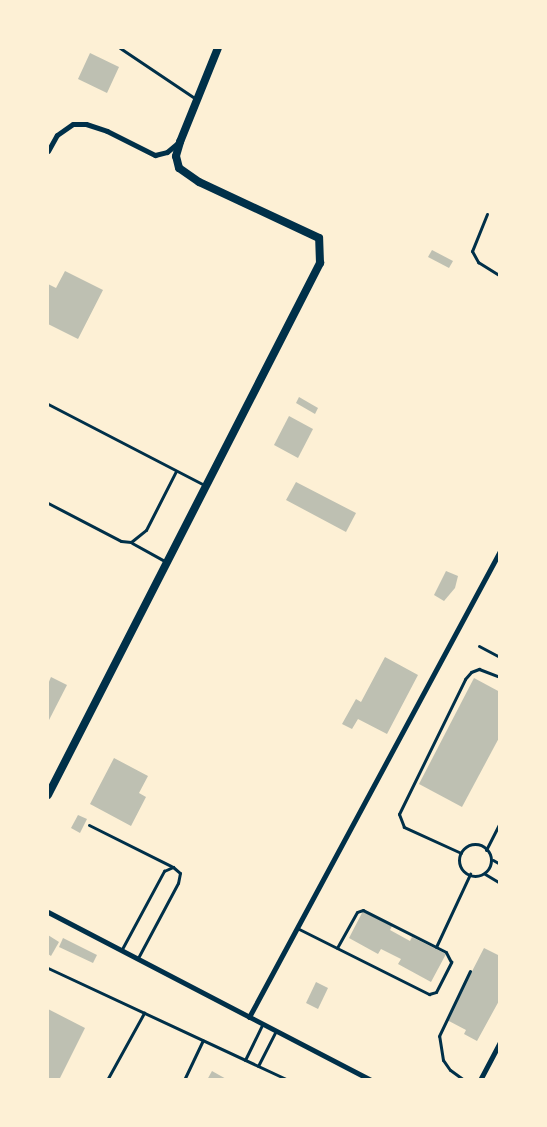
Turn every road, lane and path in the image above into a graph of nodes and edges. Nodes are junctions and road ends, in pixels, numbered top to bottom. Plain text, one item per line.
1 (120, 48) edge
2 (218, 48) edge
3 (196, 99) junction
4 (180, 142) junction
5 (48, 151) edge
6 (487, 214) dead end
7 (500, 276) edge
8 (48, 404) edge
9 (176, 471) junction
10 (205, 486) junction
11 (48, 503) edge
12 (131, 542) junction
13 (500, 552) edge
14 (166, 562) junction
15 (479, 646) dead end
16 (500, 657) edge
17 (500, 677) edge
18 (48, 795) edge
19 (500, 823) edge
20 (89, 825) dead end
21 (486, 850) junction
22 (461, 853) junction
23 (493, 860) junction
24 (500, 864) edge
25 (173, 867) junction
26 (470, 874) junction
27 (485, 874) junction
28 (500, 883) edge
29 (48, 912) edge
30 (297, 928) junction
31 (436, 947) junction
32 (337, 948) junction
33 (122, 949) junction
34 (138, 958) junction
35 (48, 968) edge
36 (470, 971) dead end
37 (144, 1013) junction
38 (249, 1017) junction
39 (262, 1025) junction
40 (275, 1032) junction
41 (203, 1040) junction
42 (500, 1042) edge
43 (245, 1060) junction
44 (258, 1066) junction
45 (107, 1080) edge
46 (184, 1080) edge
47 (288, 1080) edge
48 (371, 1080) edge
49 (464, 1080) edge
50 (480, 1080) edge

1 - 3 lane
2 - 3 street
3 - 4 street
4 - 5 street
4 - 10 street
6 - 7 lane
8 - 9 lane
9 - 10 lane
9 - 12 lane
10 - 14 street
11 - 12 lane
12 - 14 lane
13 - 30 street
14 - 18 street
15 - 16 lane
17 - 22 lane
19 - 21 lane
20 - 25 lane
21 - 22 lane
21 - 23 lane
22 - 26 lane
23 - 24 lane
23 - 27 lane
25 - 33 lane
25 - 34 lane
26 - 27 lane
26 - 31 lane
27 - 28 lane
29 - 33 street
30 - 32 lane
30 - 38 street
31 - 32 lane
31 - 32 lane
33 - 34 street
34 - 38 street
35 - 37 lane
36 - 49 lane
37 - 41 lane
37 - 45 lane
38 - 39 street
39 - 40 street
39 - 43 lane
40 - 44 lane
40 - 48 street
41 - 43 lane
41 - 46 lane
42 - 50 street
43 - 44 lane
44 - 47 lane

